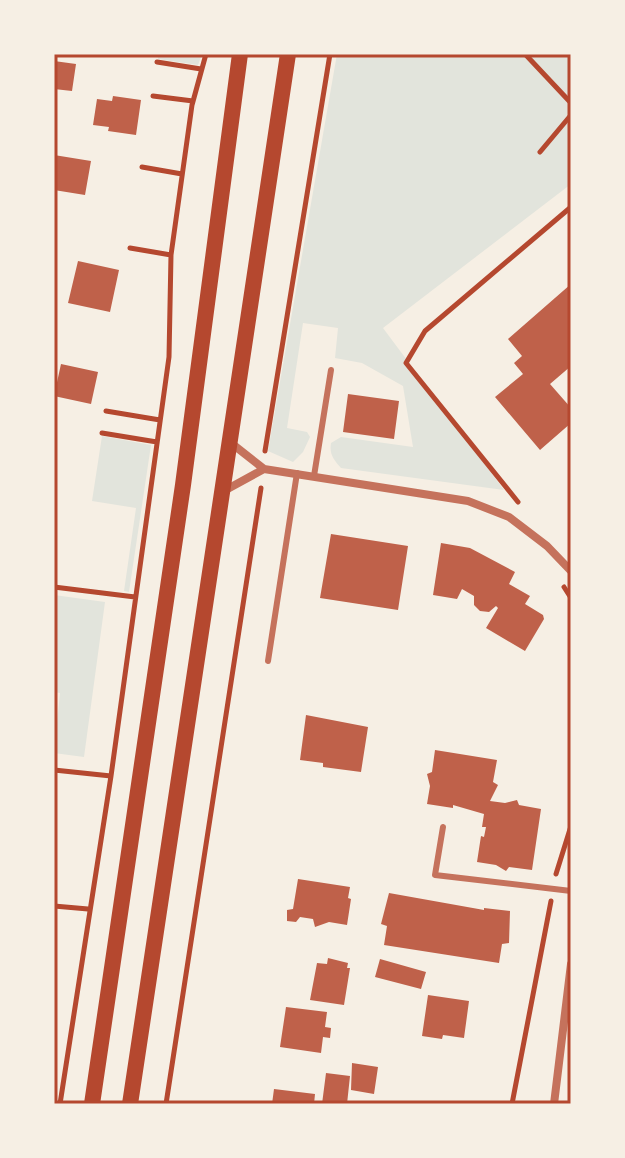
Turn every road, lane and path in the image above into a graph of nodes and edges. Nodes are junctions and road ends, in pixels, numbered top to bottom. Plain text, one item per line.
1 (206, 54) edge
2 (240, 54) edge
3 (288, 54) edge
4 (330, 54) edge
5 (525, 54) edge
6 (157, 62) dead end
7 (201, 69) junction
8 (153, 96) dead end
9 (193, 101) junction
10 (571, 103) edge
11 (571, 115) edge
12 (540, 152) dead end
13 (142, 167) dead end
14 (182, 174) junction
15 (571, 207) edge
16 (130, 248) dead end
17 (171, 255) junction
18 (331, 370) dead end
19 (106, 411) dead end
20 (160, 420) junction
21 (102, 433) dead end
22 (229, 441) junction
23 (157, 442) junction
24 (264, 469) junction
25 (297, 473) junction
26 (314, 476) junction
27 (221, 493) junction
28 (529, 531) junction
29 (571, 571) edge
30 (561, 581) dead end
31 (54, 587) edge
32 (135, 597) junction
33 (571, 598) edge
34 (268, 661) dead end
35 (54, 770) edge
36 (111, 776) junction
37 (571, 826) edge
38 (443, 827) dead end
39 (548, 881) dead end
40 (553, 889) junction
41 (571, 891) edge
42 (54, 906) edge
43 (88, 909) junction
44 (571, 964) edge
45 (60, 1104) edge
46 (92, 1104) edge
47 (130, 1104) edge
48 (166, 1104) edge
49 (512, 1104) edge
50 (554, 1104) edge

1 - 7 path
2 - 46 main road
3 - 22 main road
4 - 24 path
5 - 10 path
6 - 7 path
7 - 9 path
8 - 9 path
9 - 14 path
11 - 12 path
13 - 14 path
14 - 17 path
15 - 28 path
16 - 17 path
17 - 20 path
18 - 26 lane
19 - 20 path
20 - 23 path
21 - 23 path
22 - 24 street
22 - 27 main road
23 - 32 path
24 - 25 street
24 - 27 street
24 - 48 path
25 - 26 street
25 - 34 lane
26 - 28 street
27 - 47 main road
28 - 29 street
30 - 33 path
31 - 32 path
32 - 36 path
35 - 36 path
36 - 43 path
37 - 39 path
38 - 40 lane
40 - 41 lane
40 - 49 path
42 - 43 path
43 - 45 path
44 - 50 street

